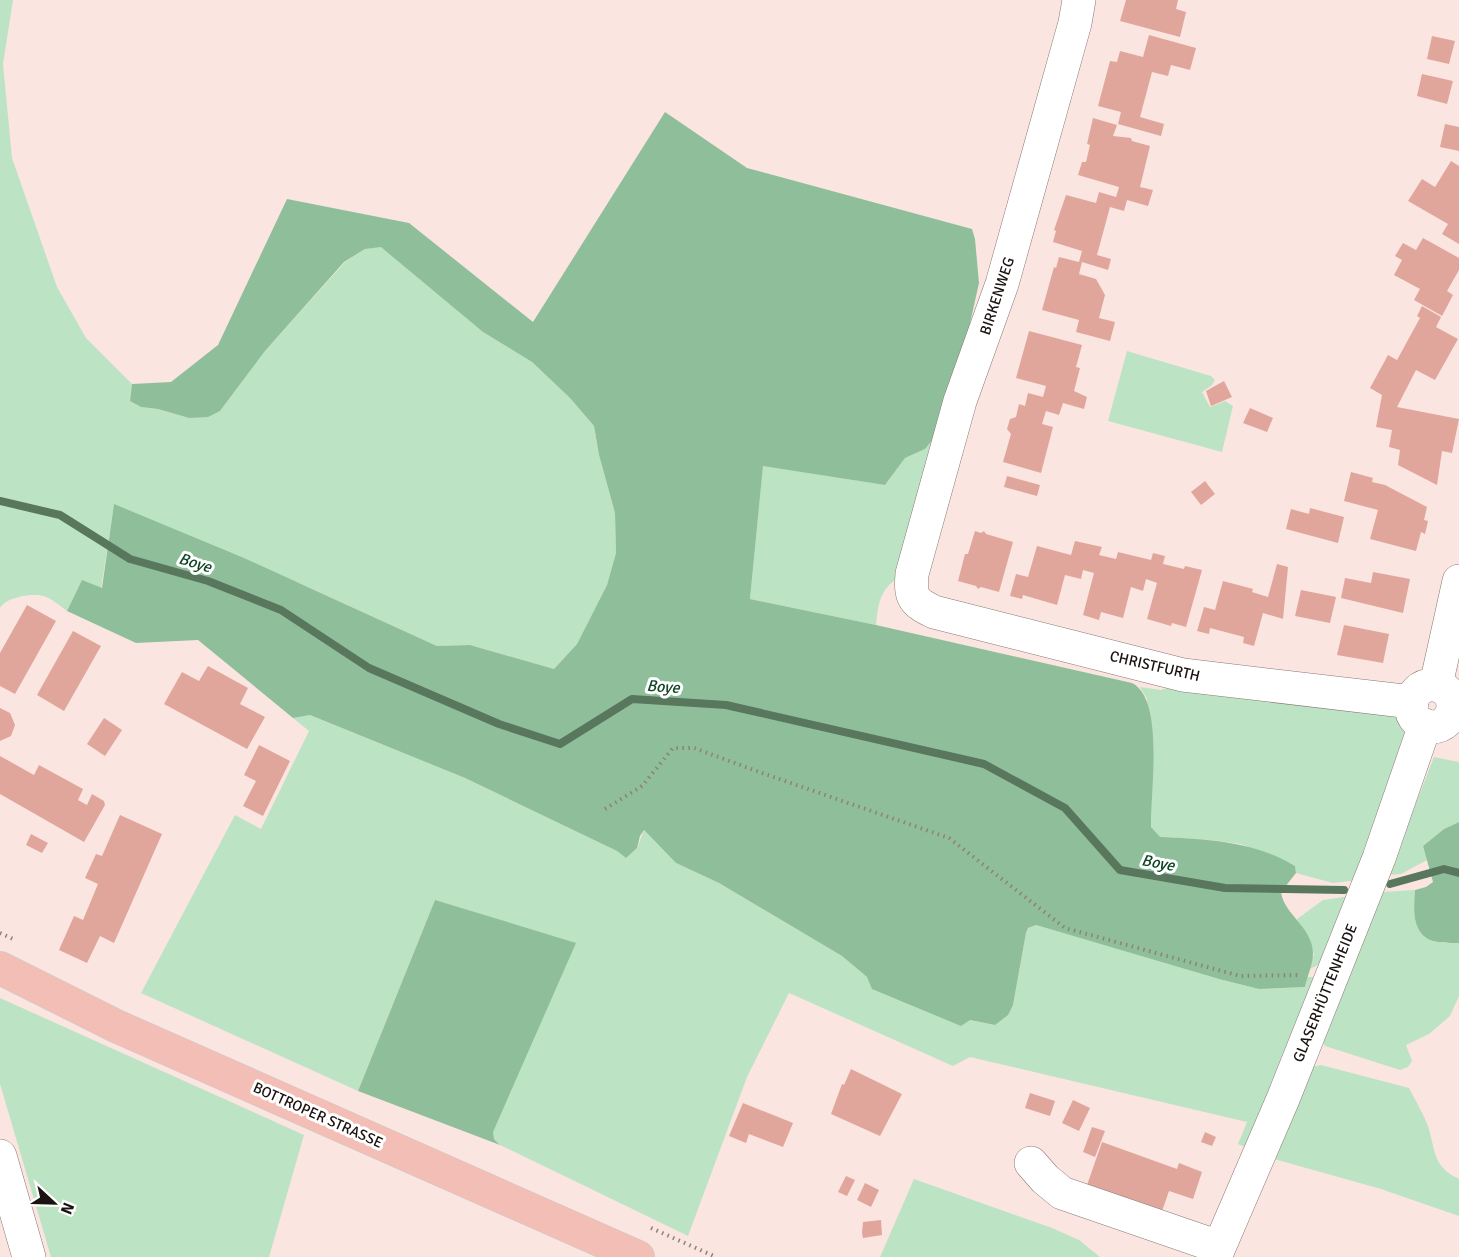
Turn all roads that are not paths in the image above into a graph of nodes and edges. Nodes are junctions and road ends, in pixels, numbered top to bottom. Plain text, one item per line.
1 (1079, 0) edge
2 (1459, 581) edge
3 (910, 591) joint
4 (1437, 705) edge
5 (0, 968) edge
6 (0, 1156) edge
7 (1030, 1163) dead end
8 (1217, 1252) edge
9 (29, 1257) edge
10 (638, 1257) edge

1 - 3 street, BIRKENWEG
2 - 4 street, GLASERHÜTTENHEIDE
3 - 4 street, CHRISTFURTH
4 - 8 street, GLASERHÜTTENHEIDE
5 - 10 main road, BOTTROPER STRASSE
6 - 9 street
7 - 8 street

